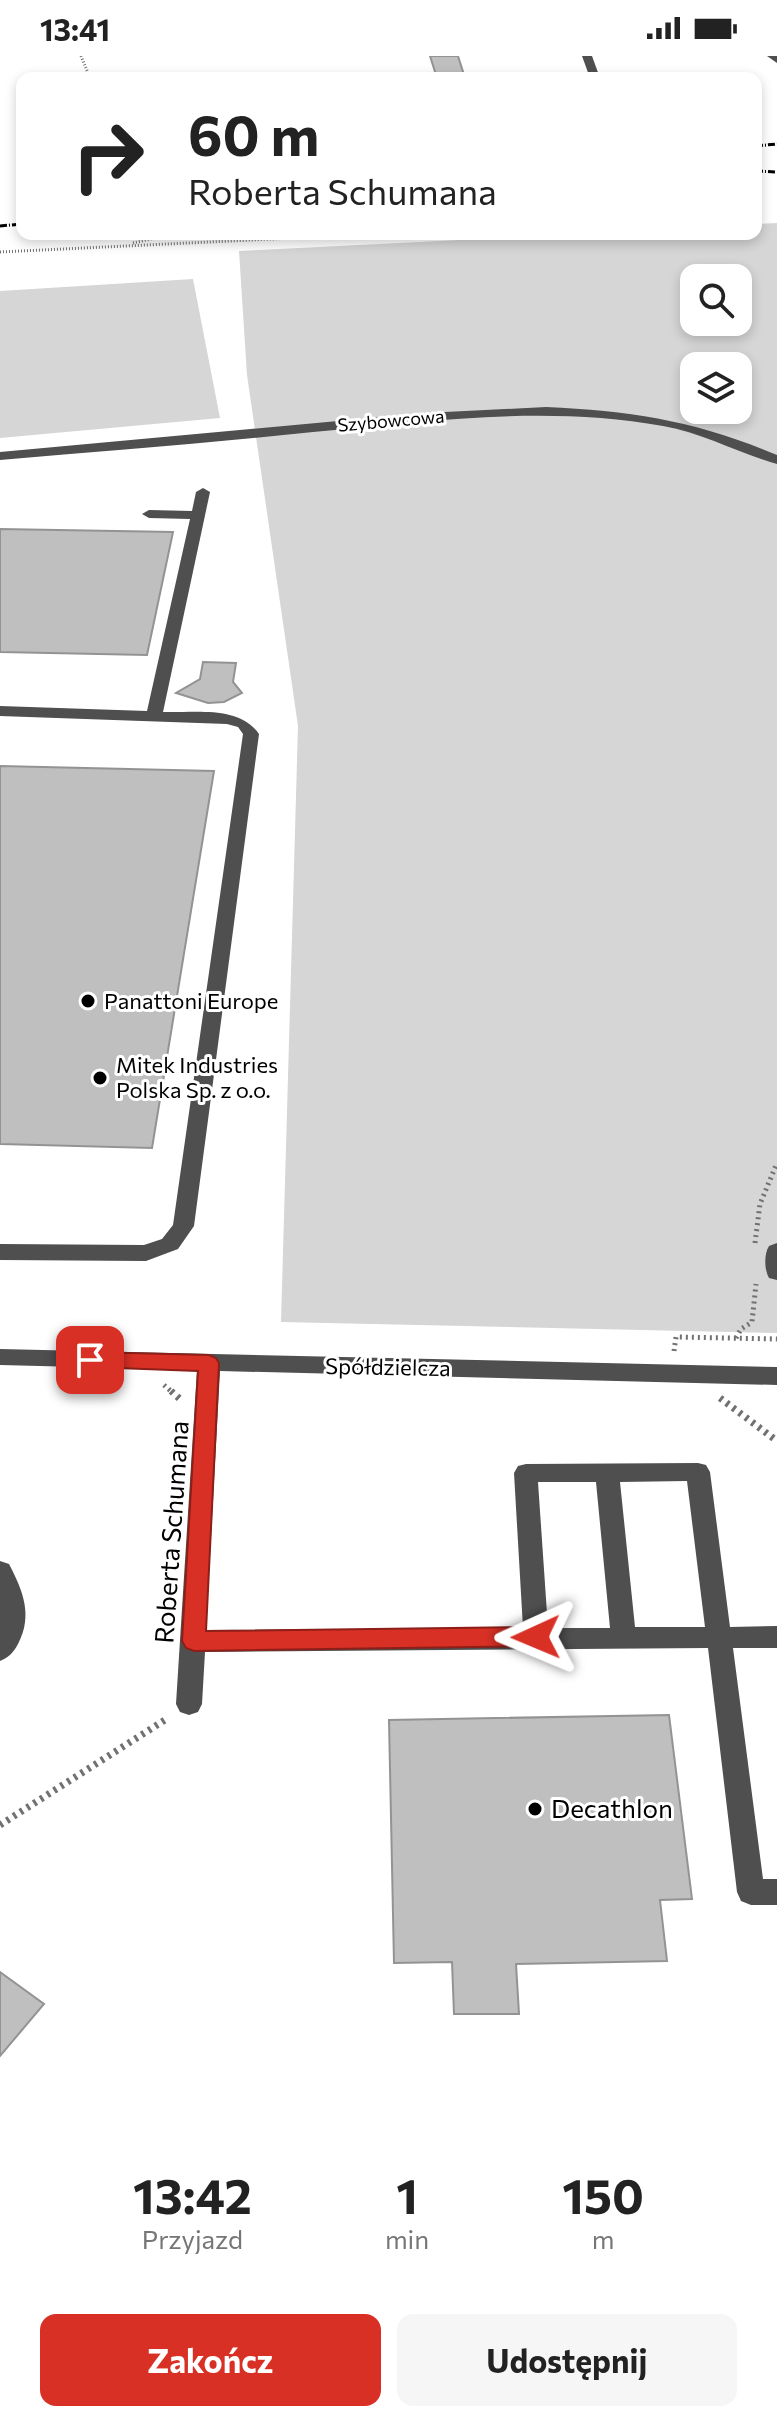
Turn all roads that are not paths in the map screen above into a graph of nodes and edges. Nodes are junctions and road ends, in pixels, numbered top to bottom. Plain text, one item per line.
1 (772, 56) edge
2 (777, 60) edge
3 (0, 456) edge
4 (777, 460) edge
5 (203, 492) dead end
6 (149, 514) dead end
7 (198, 515) junction
8 (0, 711) edge
9 (154, 715) junction
10 (777, 1251) edge
11 (0, 1252) edge
12 (777, 1272) edge
13 (0, 1357) edge
14 (209, 1363) junction
15 (777, 1376) edge
16 (607, 1472) junction
17 (0, 1571) edge
18 (536, 1637) junction
19 (623, 1637) junction
20 (720, 1637) junction
21 (777, 1637) edge
22 (194, 1641) junction
23 (0, 1650) edge
24 (189, 1704) road end
25 (777, 1892) edge

1 - 2 street
3 - 4 street, Szybowcowa
5 - 7 street
6 - 7 street
7 - 9 street
8 - 9 street
9 - 11 street
10 - 12 street
13 - 14 street, Spółdzielcza
14 - 15 street, Spółdzielcza
14 - 22 street, Roberta Schumana
16 - 18 street
16 - 19 street
16 - 20 street
17 - 23 street
18 - 19 street
18 - 22 street
19 - 20 street
20 - 21 street
20 - 25 street
22 - 24 street, Roberta Schumana

